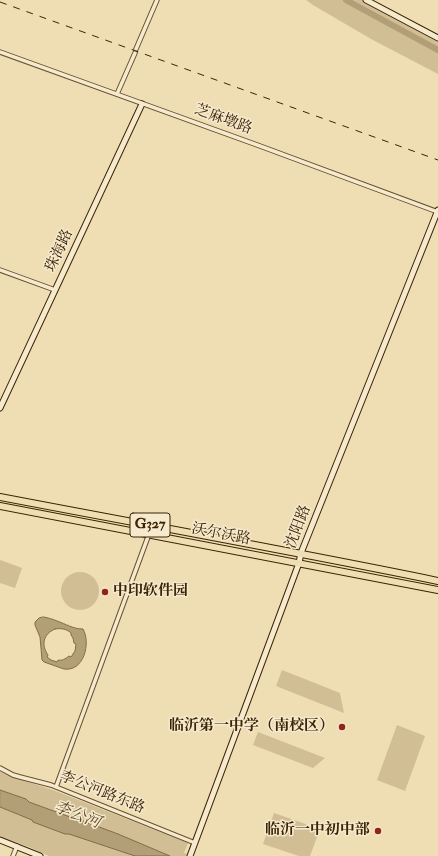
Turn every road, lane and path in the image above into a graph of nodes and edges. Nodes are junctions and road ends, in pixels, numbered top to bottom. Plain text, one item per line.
1 (157, 0) edge
2 (366, 0) edge
3 (438, 38) edge
4 (0, 52) edge
5 (117, 94) junction
6 (142, 104) junction
7 (438, 211) edge
8 (0, 270) edge
9 (55, 290) junction
10 (0, 408) edge
11 (0, 497) edge
12 (0, 506) edge
13 (149, 534) junction
14 (301, 553) junction
15 (299, 563) junction
16 (438, 581) edge
17 (438, 590) edge
18 (0, 768) edge
19 (56, 787) junction
20 (0, 840) edge
21 (195, 843) junction
22 (17, 846) junction
23 (13, 856) edge
24 (40, 856) edge
25 (190, 856) edge

1 - 5 street
2 - 3 street
4 - 5 street, 芝麻墩路
5 - 6 street, 芝麻墩路
6 - 7 street, 芝麻墩路
6 - 9 street, 珠海路
7 - 14 street, 沈阳路
8 - 9 street
9 - 10 street, 珠海路
11 - 14 highway, 沃尔沃路 / G327
12 - 13 highway, 沃尔沃路 / G327
13 - 15 highway, 沃尔沃路 / G327
13 - 19 street
14 - 15 street, 沈阳路
14 - 16 highway, 沃尔沃路 / G327
15 - 17 highway, 沃尔沃路 / G327
15 - 21 street, 沈阳路
18 - 19 street, 李公河路东路
19 - 21 street, 李公河路东路
20 - 22 street
21 - 25 street, 沈阳路
22 - 23 street
22 - 24 street

